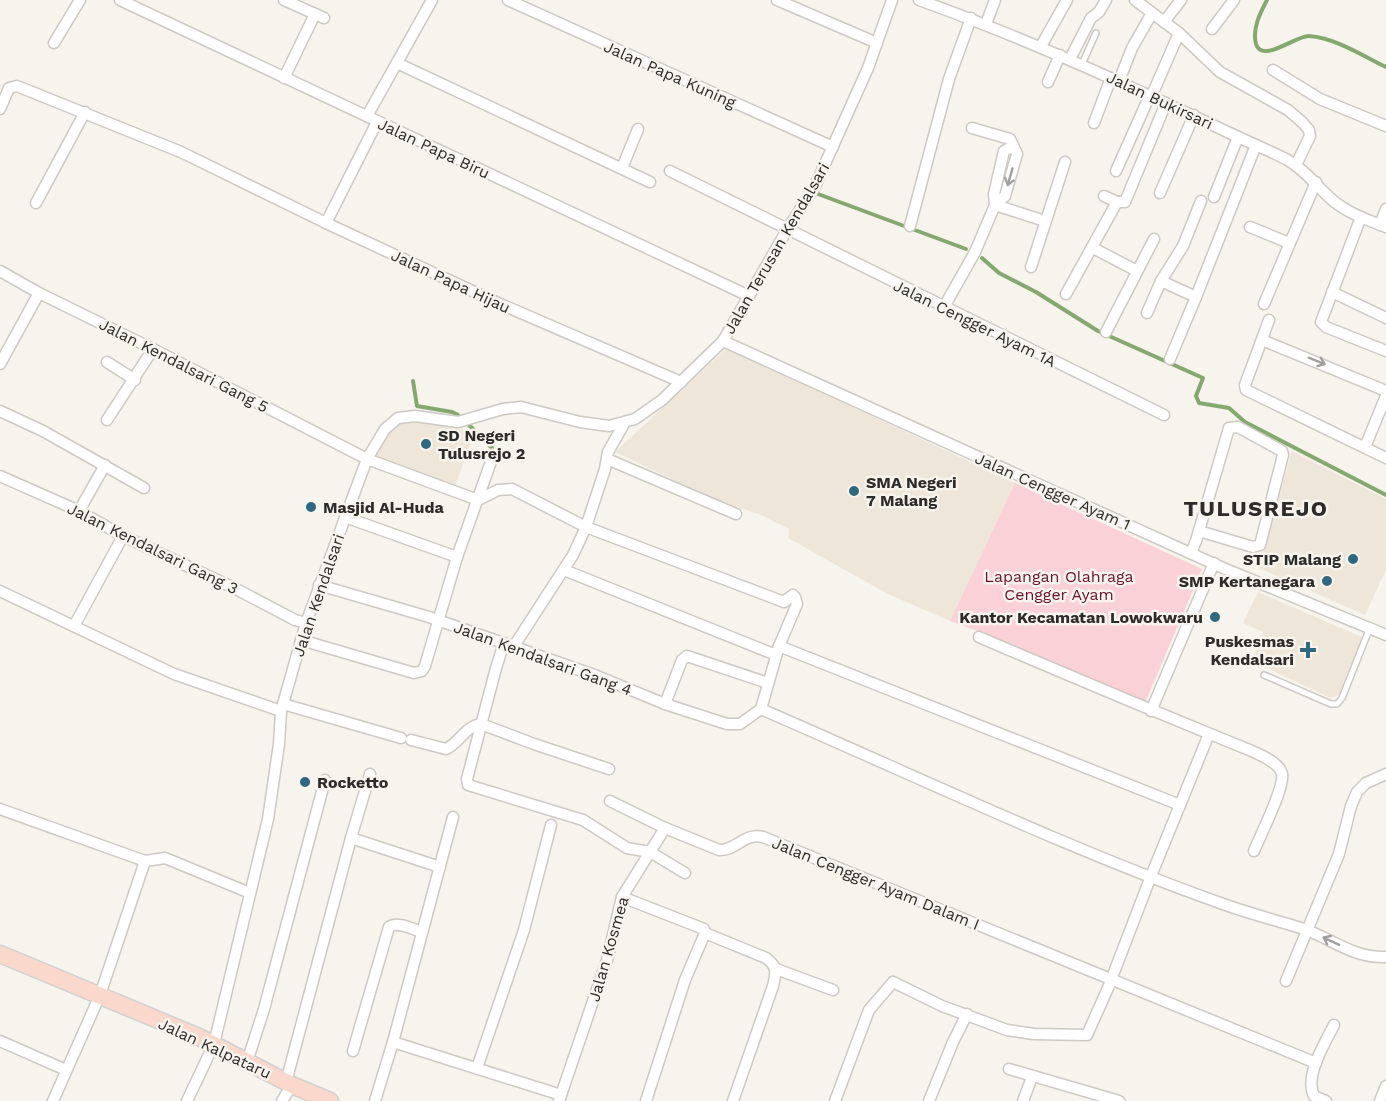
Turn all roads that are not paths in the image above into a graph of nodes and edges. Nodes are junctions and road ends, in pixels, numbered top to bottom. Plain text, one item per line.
1 (80, 0) edge
2 (120, 0) edge
3 (148, 0) edge
4 (284, 0) edge
5 (432, 0) edge
6 (508, 0) edge
7 (777, 0) edge
8 (892, 0) edge
9 (919, 0) edge
10 (995, 0) edge
11 (1067, 0) edge
12 (1106, 0) edge
13 (1135, 0) edge
14 (1181, 0) edge
15 (1234, 0) edge
16 (298, 3) edge
17 (949, 5) edge
18 (143, 11) junction
19 (1152, 13) junction
20 (971, 18) junction
21 (1164, 22) junction
22 (986, 24) junction
23 (1212, 29) dead end
24 (1096, 33) dead end
25 (1179, 33) junction
26 (54, 43) dead end
27 (877, 43) junction
28 (1041, 46) junction
29 (1065, 57) junction
30 (397, 63) junction
31 (1082, 64) junction
32 (1273, 70) dead end
33 (284, 78) junction
34 (1115, 79) junction
35 (1048, 82) dead end
36 (1151, 95) junction
37 (1166, 103) junction
38 (0, 109) edge
39 (85, 112) junction
40 (1194, 115) junction
41 (372, 119) junction
42 (1094, 123) dead end
43 (1386, 126) edge
44 (972, 128) dead end
45 (638, 129) dead end
46 (1238, 137) junction
47 (1256, 145) junction
48 (833, 147) junction
49 (1065, 162) dead end
50 (1296, 165) junction
51 (622, 168) junction
52 (670, 171) dead end
53 (1116, 171) dead end
54 (650, 182) dead end
55 (1316, 182) junction
56 (1160, 193) dead end
57 (1104, 196) dead end
58 (1214, 197) dead end
59 (1201, 201) dead end
60 (1117, 202) junction
61 (36, 203) dead end
62 (995, 205) junction
63 (1386, 208) edge
64 (1361, 217) junction
65 (1046, 221) junction
66 (326, 223) junction
67 (910, 226) dead end
68 (1383, 226) edge
69 (1250, 228) dead end
70 (787, 230) junction
71 (1154, 239) dead end
72 (1289, 243) junction
73 (1093, 248) junction
74 (1031, 267) dead end
75 (0, 271) edge
76 (1137, 272) junction
77 (1161, 281) junction
78 (1332, 292) junction
79 (39, 293) junction
80 (1066, 294) dead end
81 (749, 296) junction
82 (1196, 297) junction
83 (1264, 304) dead end
84 (944, 307) junction
85 (1147, 313) dead end
86 (1386, 318) edge
87 (1269, 320) dead end
88 (1106, 332) dead end
89 (1262, 340) junction
90 (723, 341) junction
91 (153, 349) junction
92 (1386, 351) edge
93 (1170, 359) dead end
94 (107, 362) dead end
95 (0, 364) edge
96 (135, 380) junction
97 (681, 382) junction
98 (1386, 391) edge
99 (1386, 396) edge
100 (0, 411) edge
101 (1164, 415) dead end
102 (106, 420) dead end
103 (625, 422) junction
104 (1365, 447) junction
105 (493, 456) dead end
106 (1386, 458) edge
107 (367, 459) junction
108 (607, 459) junction
109 (105, 465) junction
110 (0, 476) edge
111 (144, 488) dead end
112 (478, 500) junction
113 (79, 511) junction
114 (736, 514) dead end
115 (345, 517) junction
116 (586, 527) junction
117 (1199, 531) junction
118 (123, 536) junction
119 (1191, 553) junction
120 (457, 557) junction
121 (1214, 563) junction
122 (564, 570) junction
123 (319, 585) junction
124 (0, 591) edge
125 (439, 621) junction
126 (306, 623) junction
127 (74, 626) junction
128 (1370, 630) junction
129 (1386, 635) edge
130 (979, 637) dead end
131 (301, 640) junction
132 (509, 645) junction
133 (778, 651) junction
134 (1264, 675) dead end
135 (768, 683) junction
136 (665, 704) junction
137 (282, 708) junction
138 (761, 709) junction
139 (1151, 711) junction
140 (481, 724) junction
141 (1209, 734) junction
142 (609, 769) dead end
143 (370, 774) dead end
144 (1386, 774) edge
145 (325, 780) dead end
146 (610, 801) dead end
147 (1180, 805) junction
148 (0, 809) edge
149 (453, 817) dead end
150 (551, 825) dead end
151 (665, 828) junction
152 (351, 838) junction
153 (1254, 851) dead end
154 (649, 854) junction
155 (145, 861) junction
156 (440, 867) junction
157 (685, 873) dead end
158 (1150, 876) junction
159 (250, 893) junction
160 (622, 897) junction
161 (1306, 930) junction
162 (422, 932) junction
163 (705, 933) junction
164 (0, 954) edge
165 (1386, 957) edge
166 (776, 969) junction
167 (1112, 980) junction
168 (1286, 981) dead end
169 (832, 990) dead end
170 (100, 995) junction
171 (967, 1014) junction
172 (1334, 1025) dead end
173 (0, 1041) edge
174 (393, 1042) junction
175 (214, 1044) junction
176 (352, 1051) dead end
177 (248, 1062) junction
178 (1316, 1063) junction
179 (477, 1068) junction
180 (1009, 1069) dead end
181 (66, 1070) junction
182 (1032, 1077) junction
183 (289, 1083) junction
184 (1386, 1086) edge
185 (560, 1098) edge
186 (53, 1101) edge
187 (187, 1101) edge
188 (282, 1101) edge
189 (330, 1101) edge
190 (375, 1101) edge
191 (646, 1101) edge
192 (733, 1101) edge
193 (835, 1101) edge
194 (929, 1101) edge
195 (1023, 1101) edge
196 (1117, 1101) edge
197 (1326, 1101) edge
198 (1380, 1101) edge

1 - 26 street
2 - 18 street, Jalan Papa Biru
3 - 18 street
4 - 16 street
5 - 30 street
6 - 48 street, Jalan Papa Kuning
7 - 27 street
8 - 27 street, Jalan Terusan Kendalsari
9 - 17 street, Jalan Bukirsari
10 - 22 street
11 - 28 street
12 - 29 street
13 - 19 street
14 - 21 street
15 - 23 street
16 - 33 street
17 - 20 street, Jalan Bukirsari
18 - 33 street, Jalan Papa Biru
19 - 21 street
19 - 34 street
20 - 22 street, Jalan Bukirsari
20 - 67 street
21 - 25 street
22 - 28 street, Jalan Bukirsari
24 - 31 lane
25 - 36 street
25 - 50 street
27 - 48 street, Jalan Terusan Kendalsari
28 - 29 street, Jalan Bukirsari
29 - 31 street, Jalan Bukirsari
29 - 35 street
30 - 41 street
30 - 51 street
31 - 34 street, Jalan Bukirsari
32 - 43 street
33 - 41 street, Jalan Papa Biru
34 - 36 street, Jalan Bukirsari
34 - 42 street
36 - 37 street, Jalan Bukirsari
36 - 53 street
37 - 40 street, Jalan Bukirsari
37 - 60 street
38 - 39 street, Jalan Papa Hijau
39 - 61 street
39 - 66 street, Jalan Papa Hijau
40 - 46 street, Jalan Bukirsari
40 - 56 street
41 - 66 street
41 - 81 street, Jalan Papa Biru
44 - 62 street
45 - 51 street
46 - 47 street, Jalan Bukirsari
46 - 58 street
47 - 50 street, Jalan Bukirsari
47 - 82 street
48 - 70 street, Jalan Terusan Kendalsari
49 - 65 street
50 - 55 street, Jalan Bukirsari
51 - 54 street
52 - 70 street, Jalan Cengger Ayam 1A
55 - 64 street, Jalan Bukirsari
55 - 72 street
57 - 60 street
59 - 77 street
60 - 73 street
62 - 65 street
62 - 84 street
63 - 68 street
64 - 68 street, Jalan Bukirsari
64 - 78 street
65 - 74 street
66 - 97 street, Jalan Papa Hijau
69 - 72 street
70 - 81 street, Jalan Terusan Kendalsari
70 - 84 street, Jalan Cengger Ayam 1A
71 - 76 street
72 - 83 street
73 - 76 street
73 - 80 street
75 - 79 street, Jalan Kendalsari Gang 5
76 - 88 street
77 - 82 street
77 - 85 street
78 - 86 street
78 - 92 street
79 - 91 street, Jalan Kendalsari Gang 5
79 - 95 street
81 - 90 street, Jalan Terusan Kendalsari
82 - 93 street
84 - 101 street, Jalan Cengger Ayam 1A
87 - 89 street
89 -> 98 street
89 - 104 street
90 - 97 street, Jalan Terusan Kendalsari
90 - 119 street, Jalan Cengger Ayam 1
91 - 96 street
91 - 107 street, Jalan Kendalsari Gang 5
94 - 96 street
96 - 102 street
97 - 103 street, Jalan Kendalsari
99 - 104 street
100 - 109 street
103 - 107 street, Jalan Kendalsari
103 - 108 street
104 - 106 street
105 - 112 street
107 - 112 street, Jalan Kendalsari Gang 5
107 - 115 street, Jalan Kendalsari
108 - 114 street
108 - 116 street
109 - 111 street
109 - 113 street
110 - 113 street, Jalan Kendalsari Gang 3
112 - 116 street
112 - 120 street
113 - 118 street, Jalan Kendalsari Gang 3
115 - 120 street
115 - 123 street, Jalan Kendalsari
116 - 122 street
116 - 133 street
117 - 117 street
117 - 119 street
118 - 126 street, Jalan Kendalsari Gang 3
118 - 127 street
119 - 121 street, Jalan Cengger Ayam 1
120 - 125 street
121 - 128 street, Jalan Cengger Ayam 1
121 - 139 street
122 - 132 street
122 - 133 street
123 - 125 street, Jalan Kendalsari Gang 4
123 - 126 street, Jalan Kendalsari
124 - 127 street
125 - 131 street
125 - 132 street, Jalan Kendalsari Gang 4
126 - 131 street, Jalan Kendalsari
127 - 137 street
128 - 129 street, Jalan Cengger Ayam 1
128 - 134 lane
130 - 139 street
131 - 137 street, Jalan Kendalsari
132 - 136 street, Jalan Kendalsari Gang 4
132 - 140 street
133 - 135 street
133 - 147 street
135 - 136 street
135 - 138 street
136 - 138 street, Jalan Kendalsari Gang 4
137 - 140 street
137 - 159 street, Jalan Kendalsari
138 - 158 street
139 - 141 street
140 - 142 street
140 - 154 street
141 - 147 street
141 - 153 street
143 - 152 street
144 - 161 street
145 - 177 street
146 - 151 street, Jalan Cengger Ayam Dalam I
147 - 158 street
148 - 155 street
149 - 156 street
150 - 179 street
151 - 154 street, Jalan Kosmea
151 - 167 street, Jalan Cengger Ayam Dalam I
152 - 156 street
152 - 183 street
154 - 157 street
154 - 160 street, Jalan Kosmea
155 - 159 street
155 - 170 street
156 - 162 street
158 - 161 street
158 - 167 street
159 - 175 street, Jalan Kendalsari
160 - 163 street
160 - 185 street, Jalan Kosmea
165 -> 161 street
161 - 168 street
162 - 174 street
162 - 176 street
163 - 166 street
163 - 191 street
164 - 170 main road, Jalan Kalpataru
166 - 169 street
166 - 192 street
167 - 171 street
167 - 178 street, Jalan Cengger Ayam Dalam I
170 - 175 main road, Jalan Kalpataru
170 - 181 street
171 - 193 street
171 - 194 street
172 - 178 street
173 - 181 street
174 - 179 street
174 - 190 street
175 - 177 main road, Jalan Kalpataru
175 - 187 street, Jalan Kendalsari
177 - 183 main road, Jalan Kalpataru
178 - 197 street
179 - 185 street
180 - 182 street
181 - 186 street
182 - 195 street
182 - 196 street
183 - 188 street
183 - 189 main road, Jalan Kalpataru
184 - 198 street

